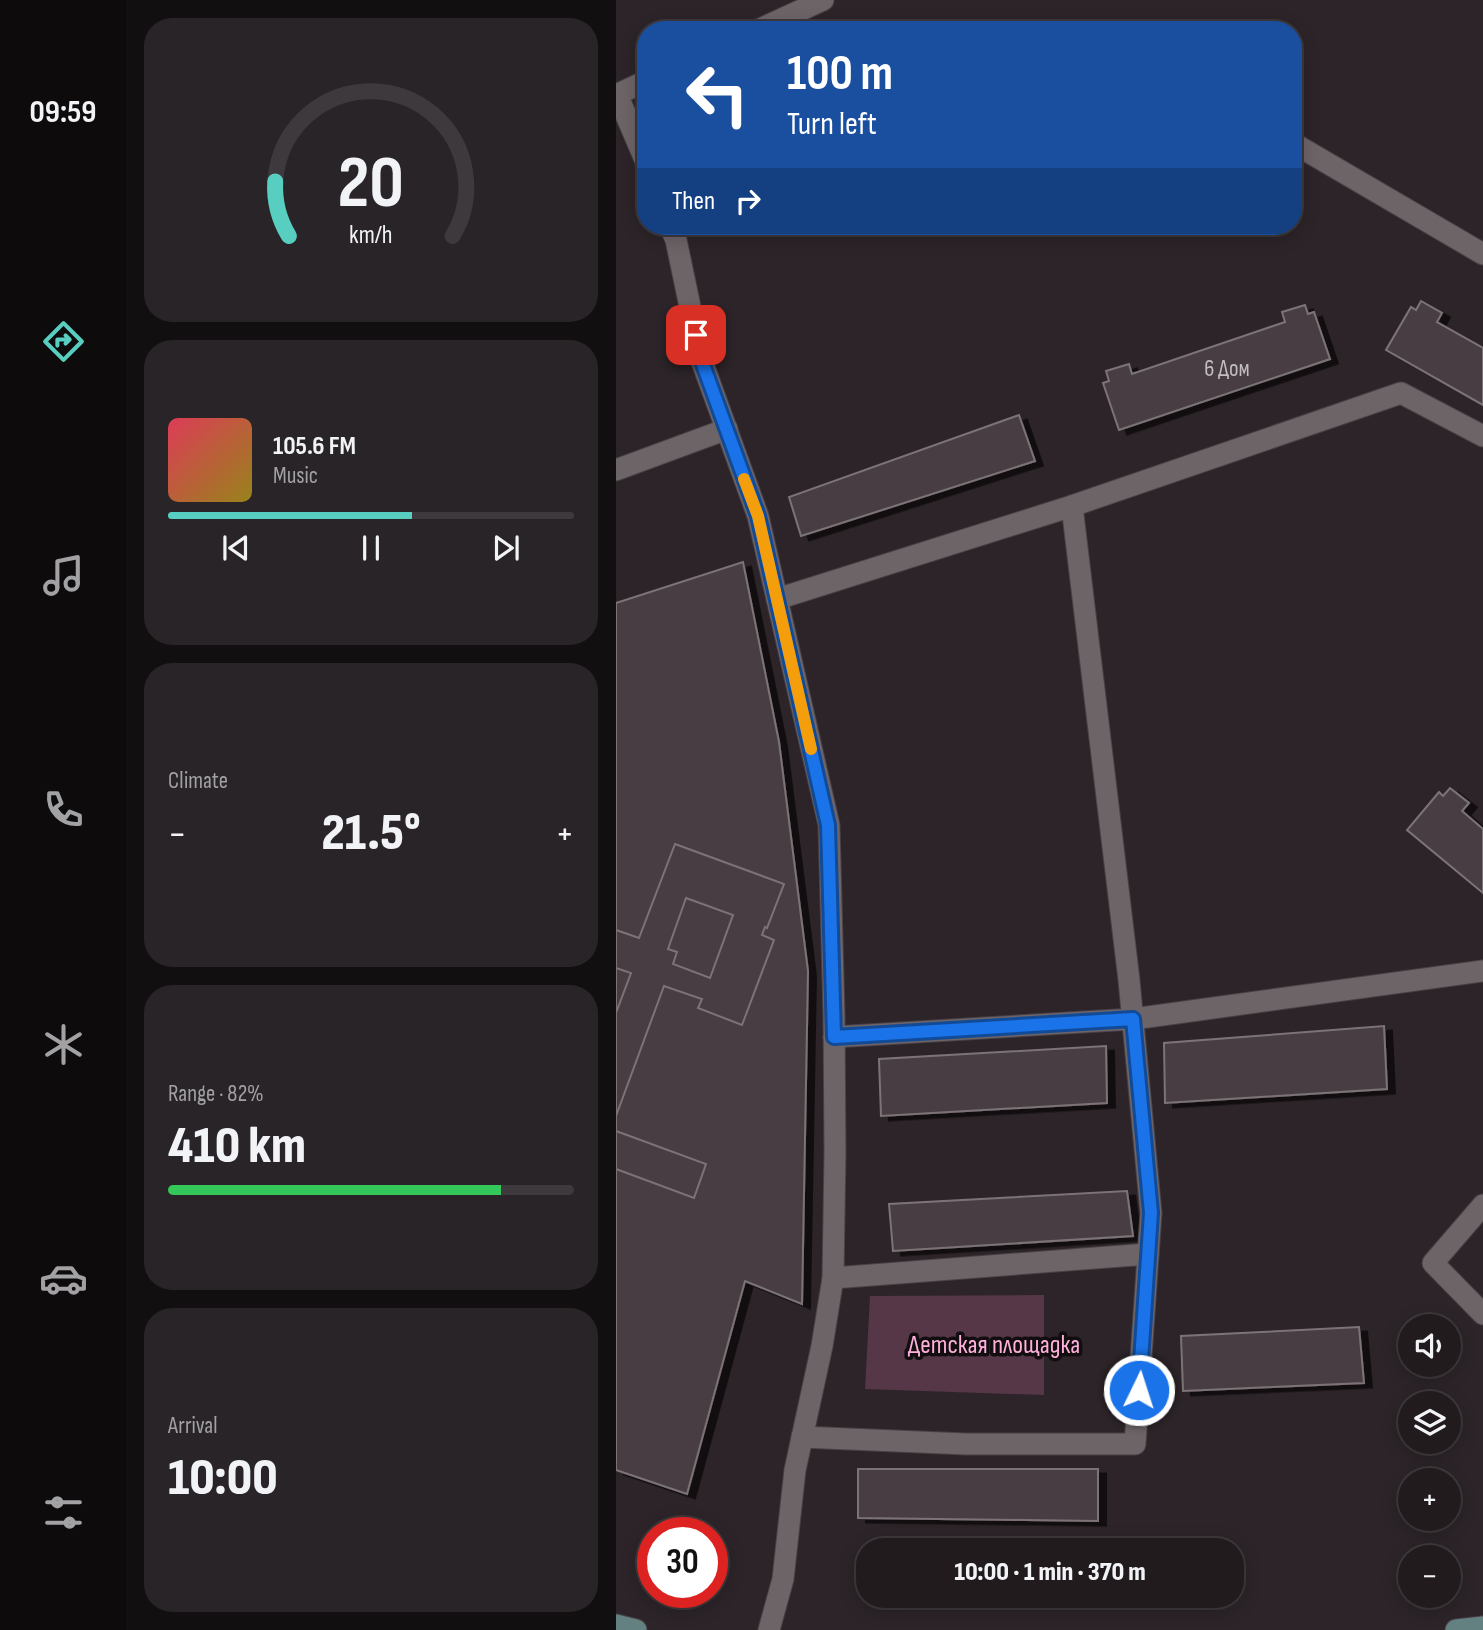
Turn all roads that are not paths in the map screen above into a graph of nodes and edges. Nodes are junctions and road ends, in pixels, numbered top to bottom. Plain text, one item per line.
1 (824, 0) edge
2 (778, 21) edge
3 (637, 85) edge
4 (617, 94) edge
5 (637, 141) edge
6 (1302, 148) edge
7 (674, 235) edge
8 (1483, 254) edge
9 (727, 429) junction
10 (1483, 436) edge
11 (616, 470) edge
12 (1072, 506) junction
13 (777, 599) junction
14 (1483, 971) edge
15 (1133, 1019) junction
16 (834, 1037) junction
17 (1483, 1205) edge
18 (1148, 1254) junction
19 (833, 1278) junction
20 (1483, 1314) edge
21 (802, 1437) junction
22 (616, 1625) edge
23 (1483, 1627) edge
24 (636, 1630) edge
25 (769, 1630) edge
26 (1456, 1630) edge

1 - 2 street
3 - 4 street
4 - 5 street
6 - 8 street
7 - 9 street
9 - 11 street
9 - 13 street
10 - 12 street
12 - 13 street
12 - 15 street
13 - 16 street
14 - 15 street
15 - 16 street
15 - 18 street
16 - 19 street
17 - 20 street
18 - 19 street
18 - 21 street
19 - 21 street
21 - 25 street
22 - 24 main road
23 - 26 main road

